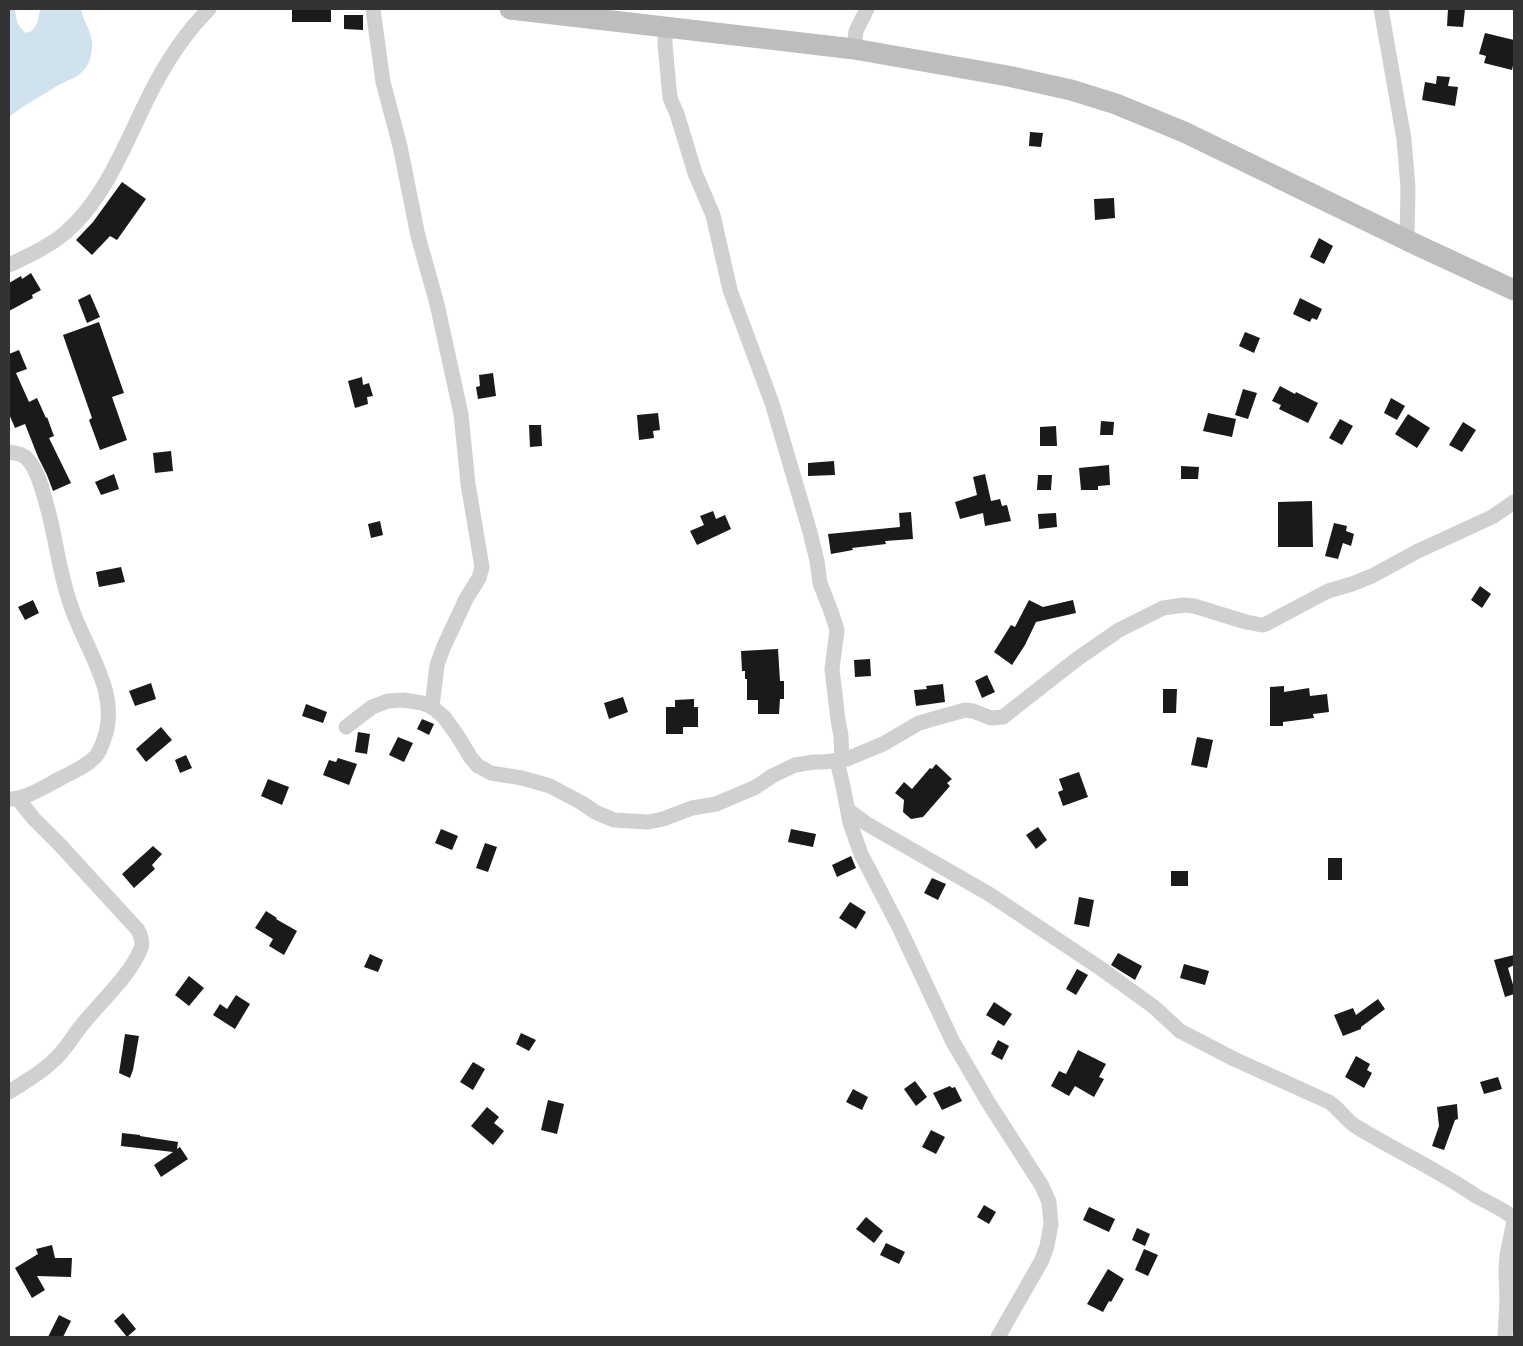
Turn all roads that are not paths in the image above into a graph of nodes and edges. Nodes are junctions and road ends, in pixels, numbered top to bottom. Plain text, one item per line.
1 (209, 9) edge
2 (373, 9) edge
3 (510, 9) edge
4 (867, 9) edge
5 (1381, 9) edge
6 (665, 27) junction
7 (854, 49) junction
8 (1407, 239) junction
9 (9, 266) edge
10 (1514, 290) edge
11 (9, 452) edge
12 (1514, 502) edge
13 (432, 707) junction
14 (346, 727) dead end
15 (839, 760) junction
16 (14, 799) edge
17 (848, 810) junction
18 (9, 1092) edge
19 (1514, 1220) edge
20 (998, 1337) edge
21 (1505, 1337) edge

1 - 9 street
2 - 13 street
3 - 6 street
4 - 7 street
5 - 8 street
6 - 7 street
6 - 15 street
7 - 8 street
8 - 10 street
11 - 16 street
12 - 15 street
13 - 14 street
13 - 15 street
15 - 17 street
16 - 18 street
17 - 19 street
17 - 20 street
19 - 21 street

